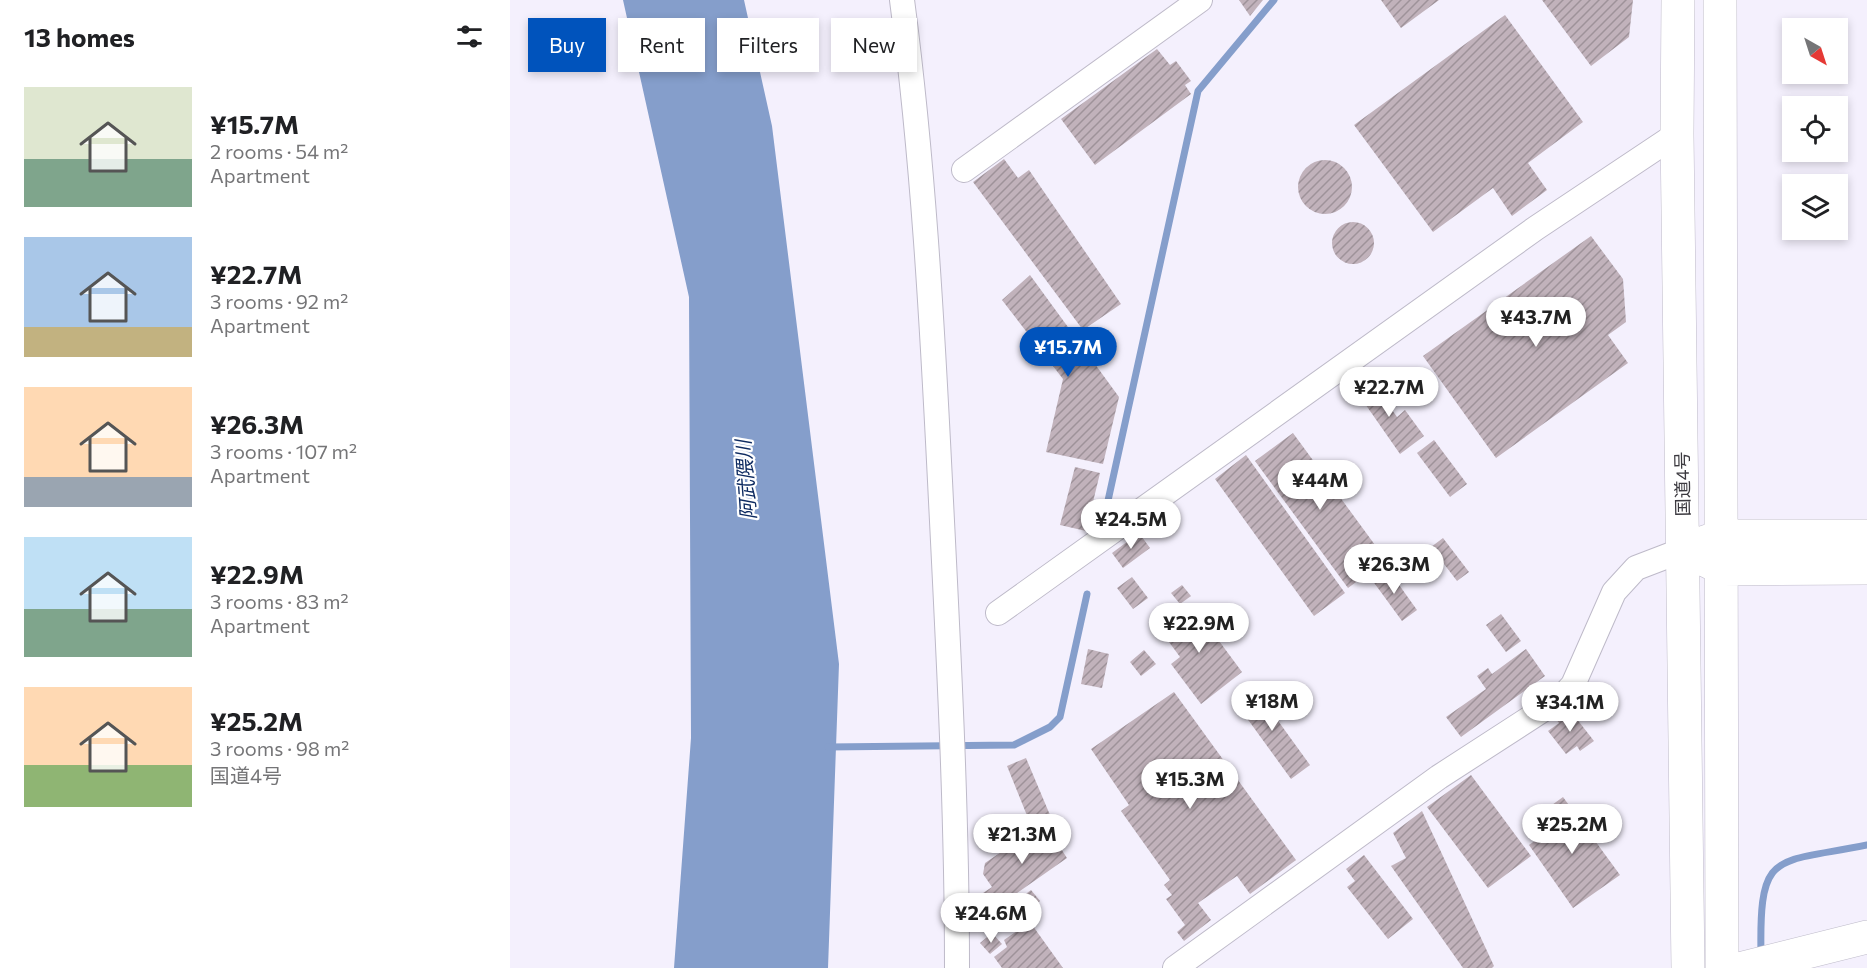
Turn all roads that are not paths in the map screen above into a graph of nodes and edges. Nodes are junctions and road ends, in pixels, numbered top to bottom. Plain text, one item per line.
1 (902, 0) edge
2 (1200, 0) edge
3 (1678, 0) edge
4 (1720, 0) edge
5 (1677, 134) junction
6 (964, 170) dead end
7 (1722, 536) junction
8 (1867, 536) edge
9 (1683, 550) junction
10 (1723, 568) junction
11 (1867, 568) edge
12 (998, 614) dead end
13 (1867, 937) edge
14 (957, 968) edge
15 (1175, 968) edge
16 (1689, 968) edge
17 (1722, 968) edge
18 (1743, 968) edge

1 - 14 street
2 - 6 street
3 - 5 highway, 国道4号
4 - 7 highway
5 - 9 highway, 国道4号
5 - 12 street
7 - 8 highway
7 - 9 highway
7 - 10 highway
9 - 10 highway
9 - 15 street
9 - 16 highway, 国道4号
10 - 11 highway
10 - 17 highway
13 - 18 highway

